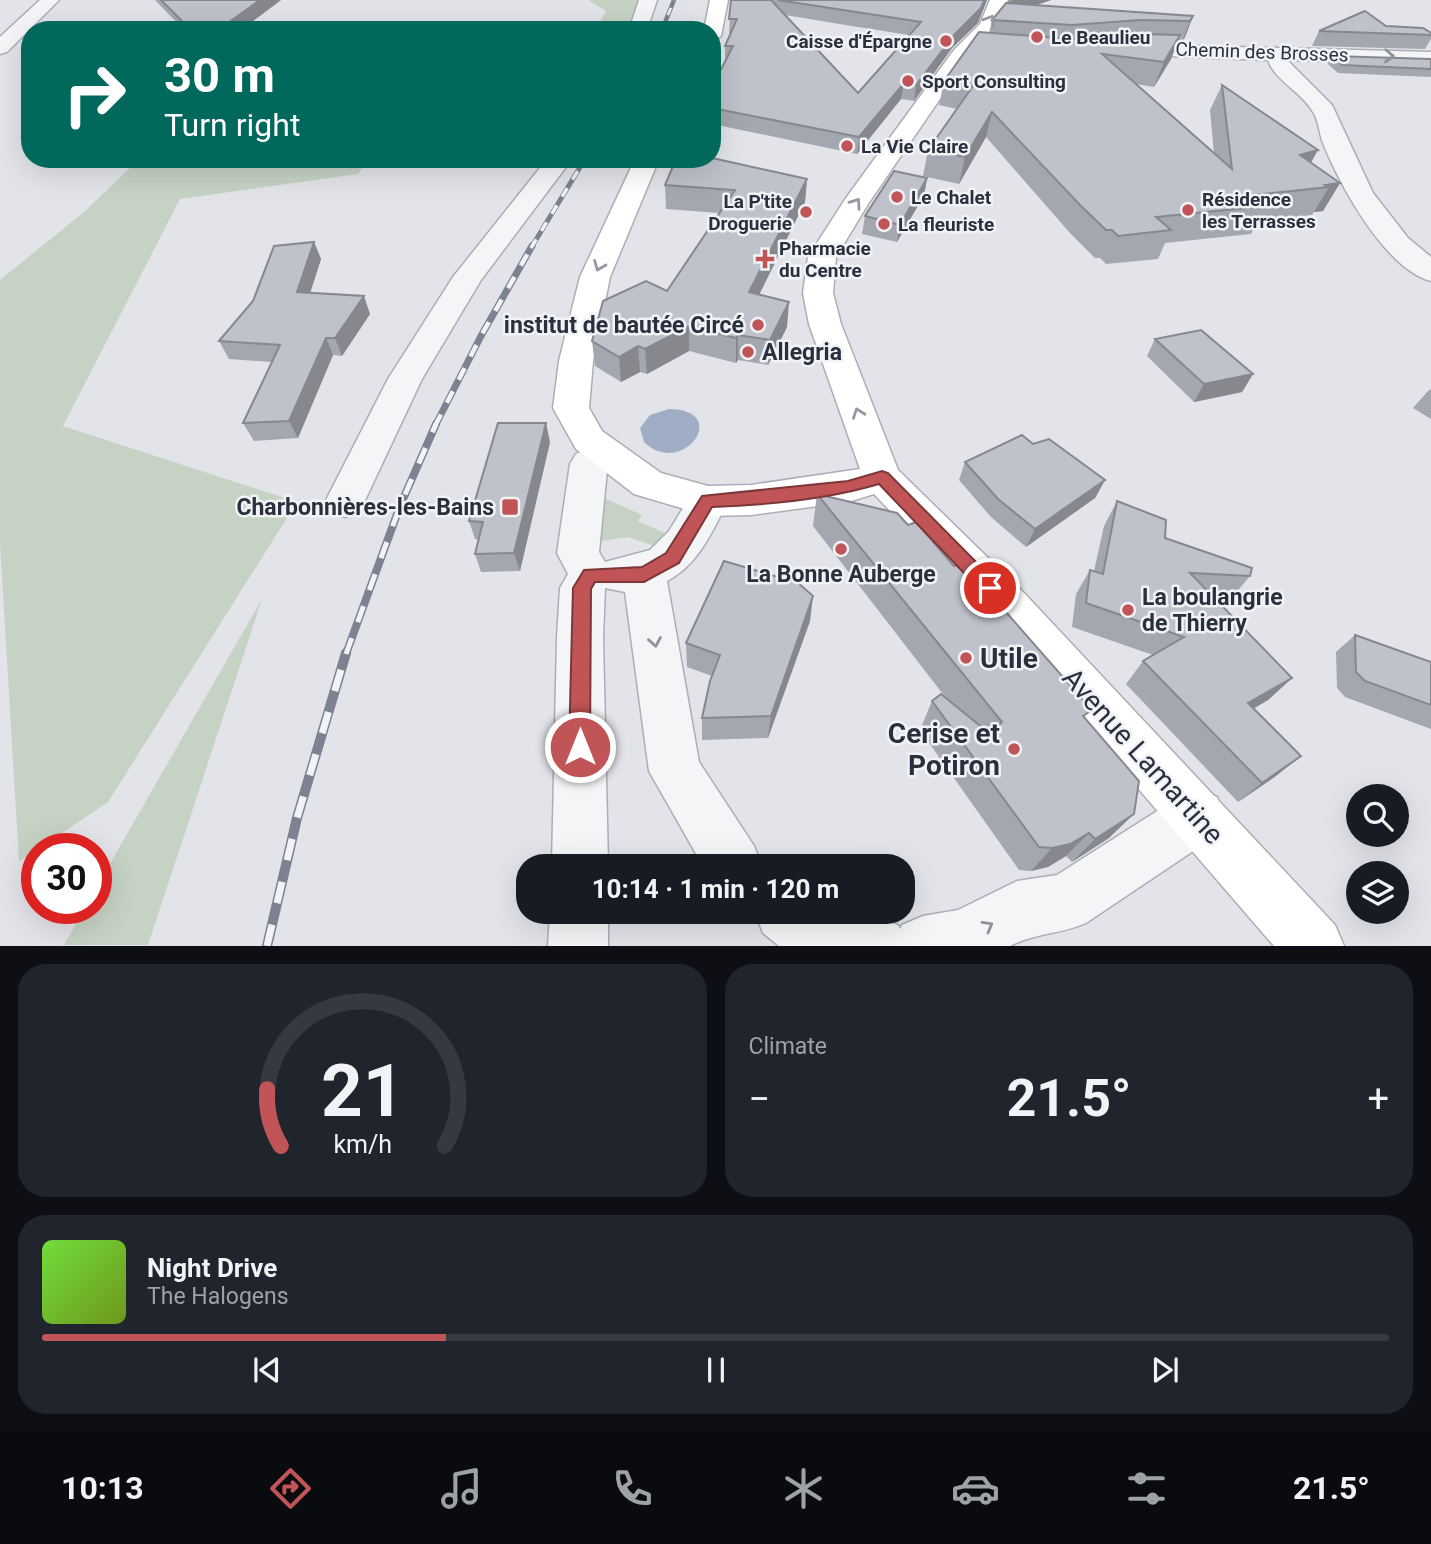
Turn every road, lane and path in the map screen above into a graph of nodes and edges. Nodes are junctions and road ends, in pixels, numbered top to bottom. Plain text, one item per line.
1 (50, 0) edge
2 (648, 0) edge
3 (719, 0) edge
4 (999, 0) edge
5 (30, 21) edge
6 (641, 21) edge
7 (715, 21) edge
8 (21, 31) edge
9 (0, 48) edge
10 (968, 48) junction
11 (998, 51) edge
12 (1107, 51) edge
13 (1431, 58) edge
14 (1277, 61) dead end
15 (553, 168) edge
16 (642, 168) edge
17 (1431, 272) edge
18 (604, 454) junction
19 (882, 477) junction
20 (708, 501) junction
21 (345, 502) dead end
22 (644, 574) junction
23 (590, 575) junction
24 (1198, 816) junction
25 (580, 854) edge
26 (727, 854) edge
27 (579, 924) edge
28 (799, 924) edge
29 (578, 946) edge
30 (877, 946) edge
31 (923, 946) edge
32 (1314, 946) edge

1 - 5 street
2 - 6 street
3 - 7 street
10 -> 4 street
8 - 9 street
10 - 11 street
19 -> 10 street
12 -> 13 street, Chemin des Brosses
14 - 17 street
15 - 21 street
16 -> 18 street
18 - 20 street
18 - 23 street
19 - 20 street
19 - 24 street, Avenue Lamartine
20 - 22 street
22 - 23 street
22 -> 26 street
23 - 25 street
31 -> 24 street
24 - 32 street, Avenue Lamartine
27 - 29 street
28 - 30 street

